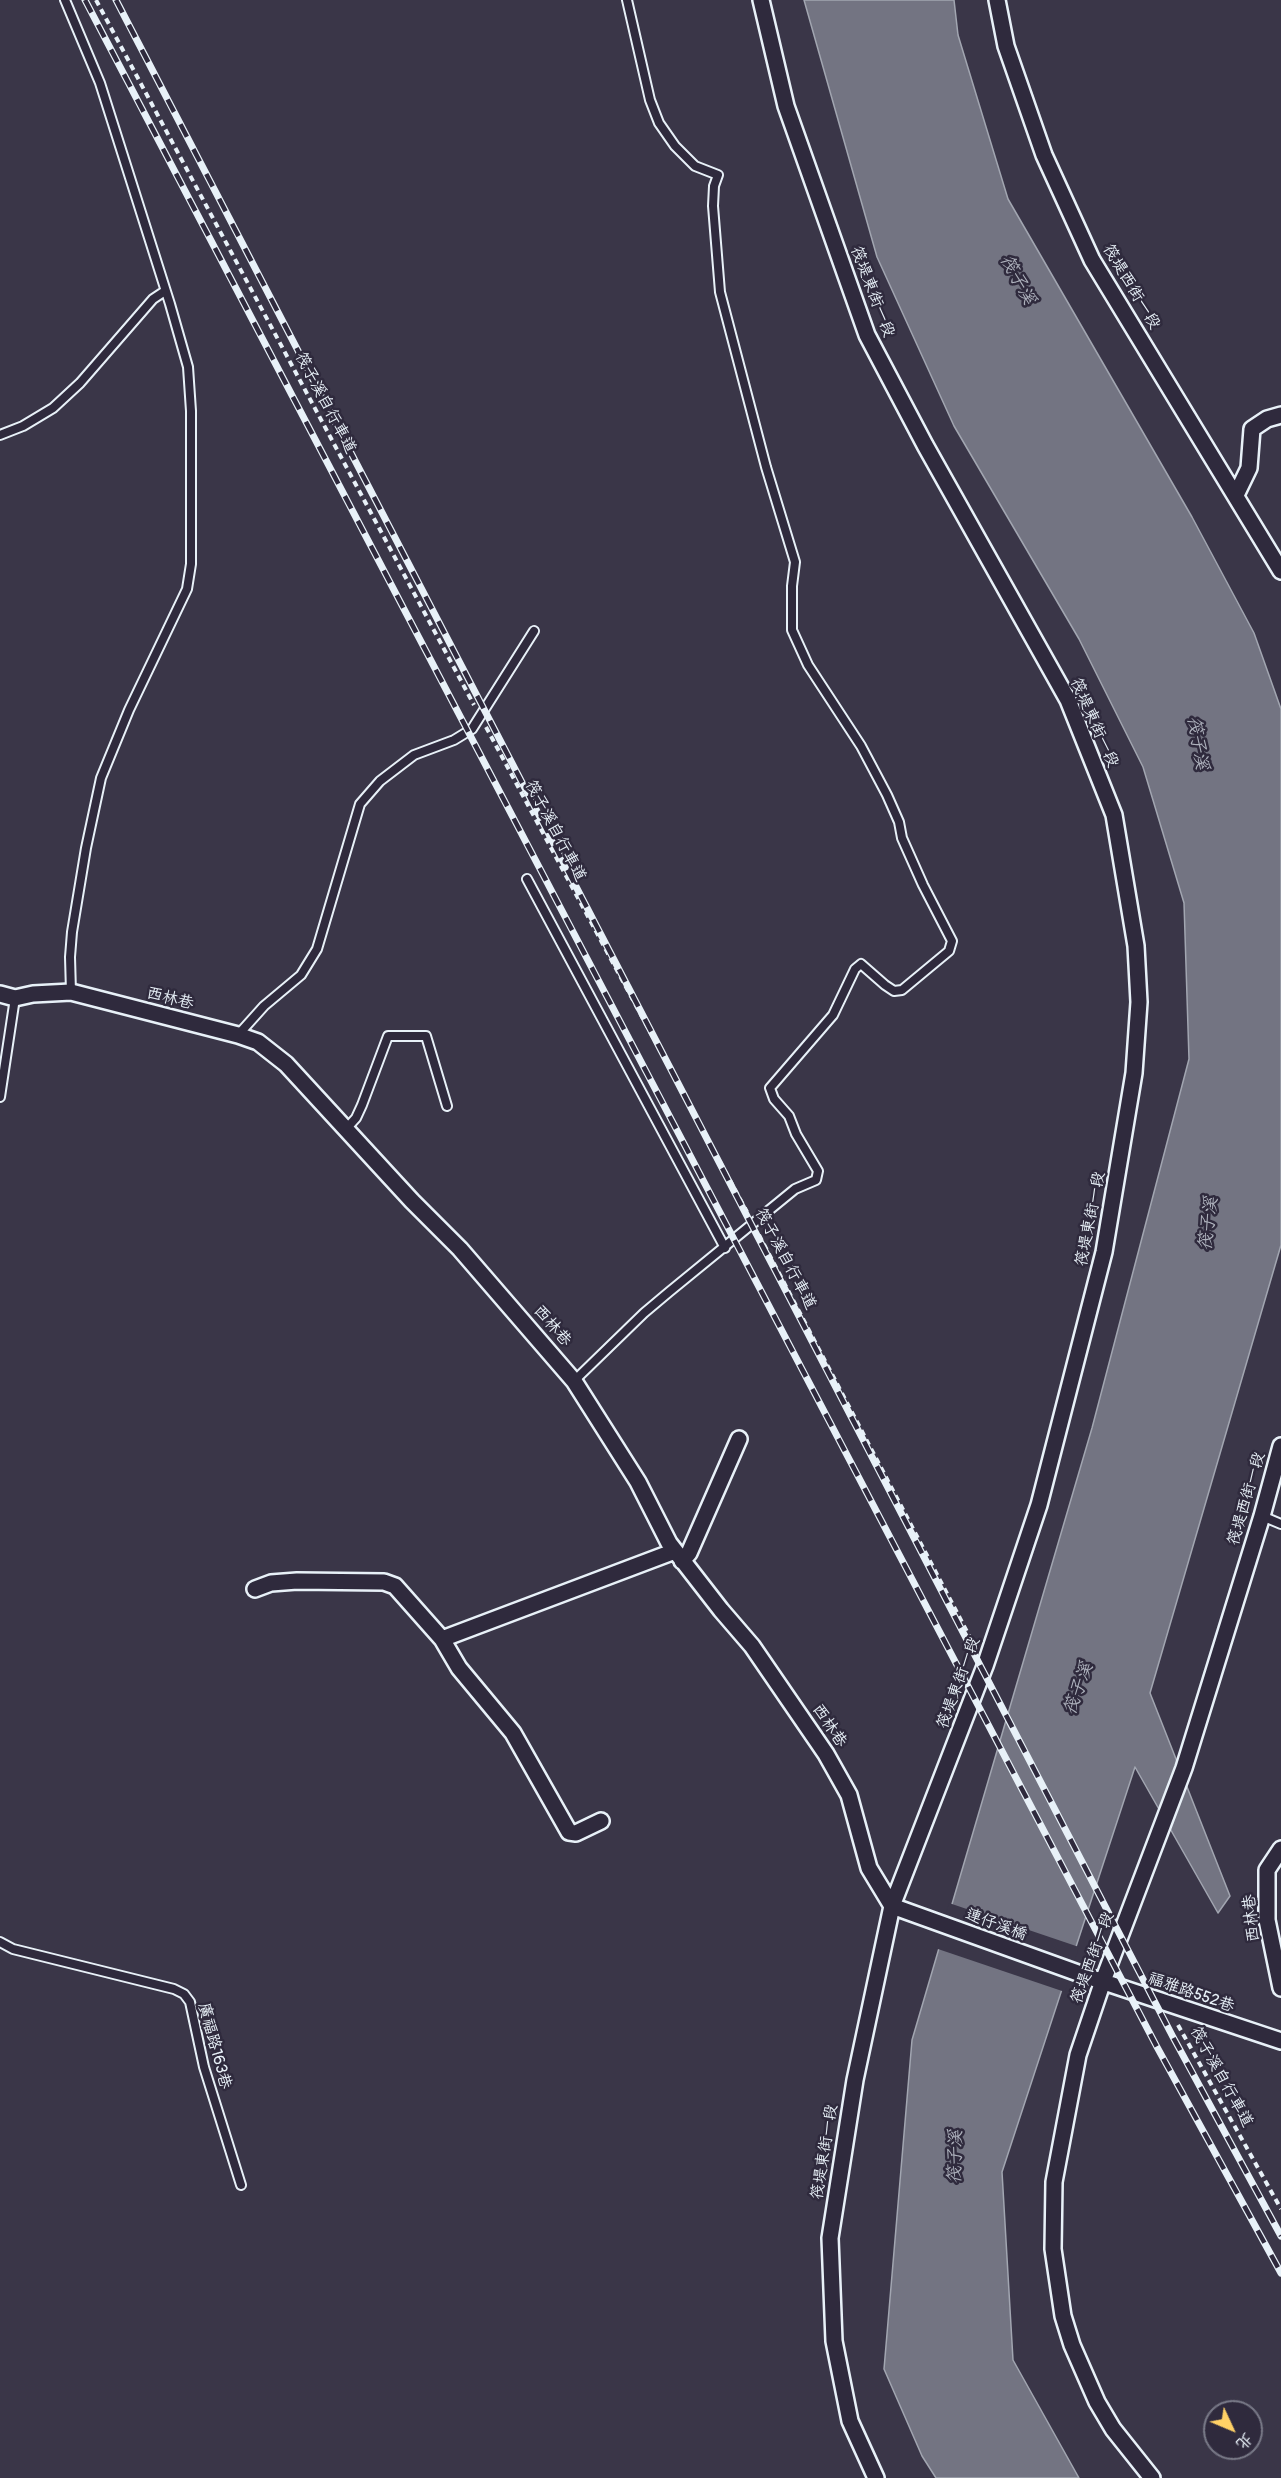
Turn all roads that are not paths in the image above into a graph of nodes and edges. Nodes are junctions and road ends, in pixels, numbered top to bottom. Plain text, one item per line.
1 (66, 0) edge
2 (627, 0) edge
3 (761, 0) edge
4 (997, 0) edge
5 (165, 291) junction
6 (1281, 415) edge
7 (0, 435) edge
8 (1236, 495) junction
9 (1281, 571) edge
10 (534, 631) dead end
11 (527, 879) dead end
12 (71, 992) junction
13 (7, 996) edge
14 (238, 1035) junction
15 (0, 1097) edge
16 (447, 1106) dead end
17 (345, 1130) junction
18 (724, 1248) junction
19 (574, 1381) junction
20 (739, 1439) dead end
21 (1281, 1446) edge
22 (1262, 1516) junction
23 (1281, 1524) edge
24 (679, 1556) junction
25 (255, 1589) dead end
26 (442, 1639) junction
27 (601, 1821) dead end
28 (1281, 1849) edge
29 (892, 1906) junction
30 (0, 1942) edge
31 (1096, 1979) junction
32 (1281, 1988) edge
33 (1281, 2041) edge
34 (241, 2185) dead end
35 (876, 2478) edge
36 (1152, 2478) edge

1 - 5 lane
2 - 18 lane
3 - 29 street, 筏堤東街一段
4 - 8 street, 筏堤西街一段
5 - 7 lane
5 - 12 lane
6 - 8 street
8 - 9 street, 筏堤西街一段
10 - 14 lane
11 - 18 lane
12 - 13 street, 西林巷
12 - 14 street, 西林巷
13 - 15 lane
14 - 17 street, 西林巷
16 - 17 lane
17 - 19 street, 西林巷
18 - 19 lane
19 - 24 street, 西林巷
20 - 24 street
21 - 22 street, 筏堤西街一段
22 - 23 lane
22 - 31 street, 筏堤西街一段
24 - 26 street
24 - 29 street, 西林巷
25 - 26 street
26 - 27 street
28 - 32 street, 西林巷
29 - 31 street, 連仔溪橋
29 - 35 street, 筏堤東街一段
30 - 34 lane, 廣福路163巷
31 - 33 street, 福雅路552巷
31 - 36 street, 筏堤西街一段

